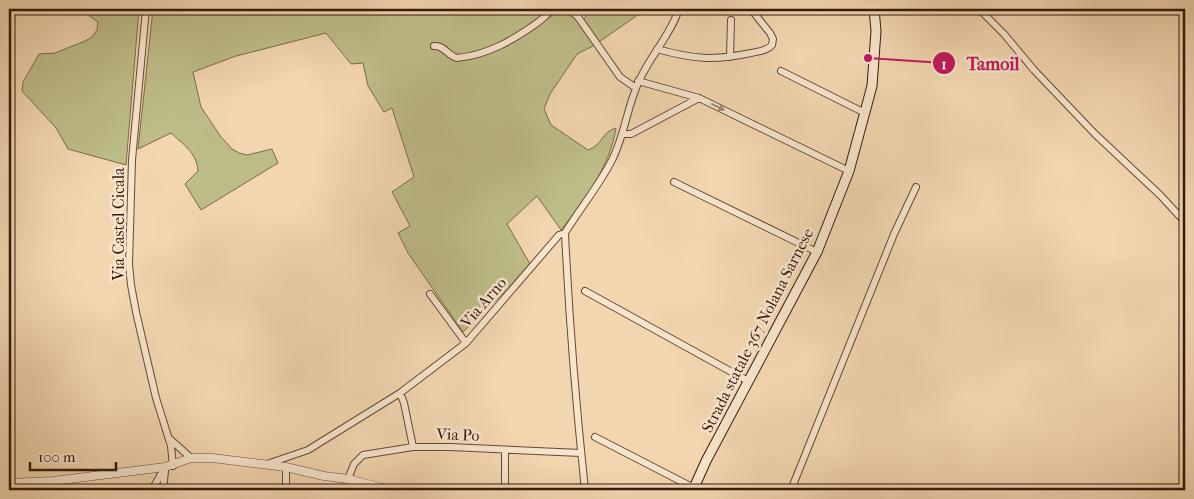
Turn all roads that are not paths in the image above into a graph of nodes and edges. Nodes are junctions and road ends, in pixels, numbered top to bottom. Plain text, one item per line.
1 (146, 9) edge
2 (556, 9) edge
3 (569, 9) edge
4 (679, 9) edge
5 (756, 9) edge
6 (874, 9) edge
7 (979, 9) edge
8 (731, 20) dead end
9 (434, 46) dead end
10 (657, 50) junction
11 (730, 57) junction
12 (781, 71) dead end
13 (637, 85) junction
14 (699, 98) junction
15 (865, 113) junction
16 (622, 134) junction
17 (849, 171) junction
18 (674, 182) dead end
19 (916, 187) dead end
20 (1185, 222) edge
21 (565, 233) junction
22 (817, 252) junction
23 (585, 292) dead end
24 (430, 294) dead end
25 (466, 343) junction
26 (748, 381) junction
27 (400, 393) junction
28 (167, 435) junction
29 (595, 438) dead end
30 (412, 447) junction
31 (505, 450) junction
32 (581, 453) junction
33 (191, 458) junction
34 (267, 464) junction
35 (169, 466) junction
36 (286, 467) junction
37 (348, 479) junction
38 (9, 483) edge
39 (693, 489) edge
40 (152, 490) edge
41 (163, 490) edge
42 (286, 490) edge
43 (391, 490) edge
44 (505, 490) edge
45 (585, 490) edge
46 (791, 490) edge

1 - 28 street, Via Castel Cicala
2 - 9 street
3 - 13 street
4 - 10 street, Via Arno
5 - 11 street
6 - 15 main road, Strada statale 367 Nolana Sarnese
7 - 20 street
8 - 11 street
10 - 11 street
10 - 13 street, Via Arno
12 - 15 street
13 - 14 street
13 - 16 street, Via Arno
14 - 16 street
14 -> 17 street
15 - 17 main road, Strada statale 367 Nolana Sarnese
16 - 21 street, Via Arno
17 - 22 main road, Strada statale 367 Nolana Sarnese
18 - 22 street
19 - 46 street
21 - 25 street, Via Arno
21 - 32 street
22 - 26 main road, Strada statale 367 Nolana Sarnese
23 - 26 street
24 - 25 street
25 - 27 street, Via Arno
26 - 39 main road, Strada statale 367 Nolana Sarnese
27 - 30 street
27 - 34 street, Via Arno
28 - 33 street
28 - 35 street, Via Castel Cicala
29 - 39 street
30 - 31 street, Via Po
30 - 37 street, Via Po
31 - 32 street, Via Po
31 - 44 street
32 - 45 street
33 - 34 street
33 - 35 street
34 - 36 street
35 - 38 street
35 - 40 street
35 - 41 street, Via Castel Cicala
36 - 37 street
36 - 42 street
37 - 43 street

